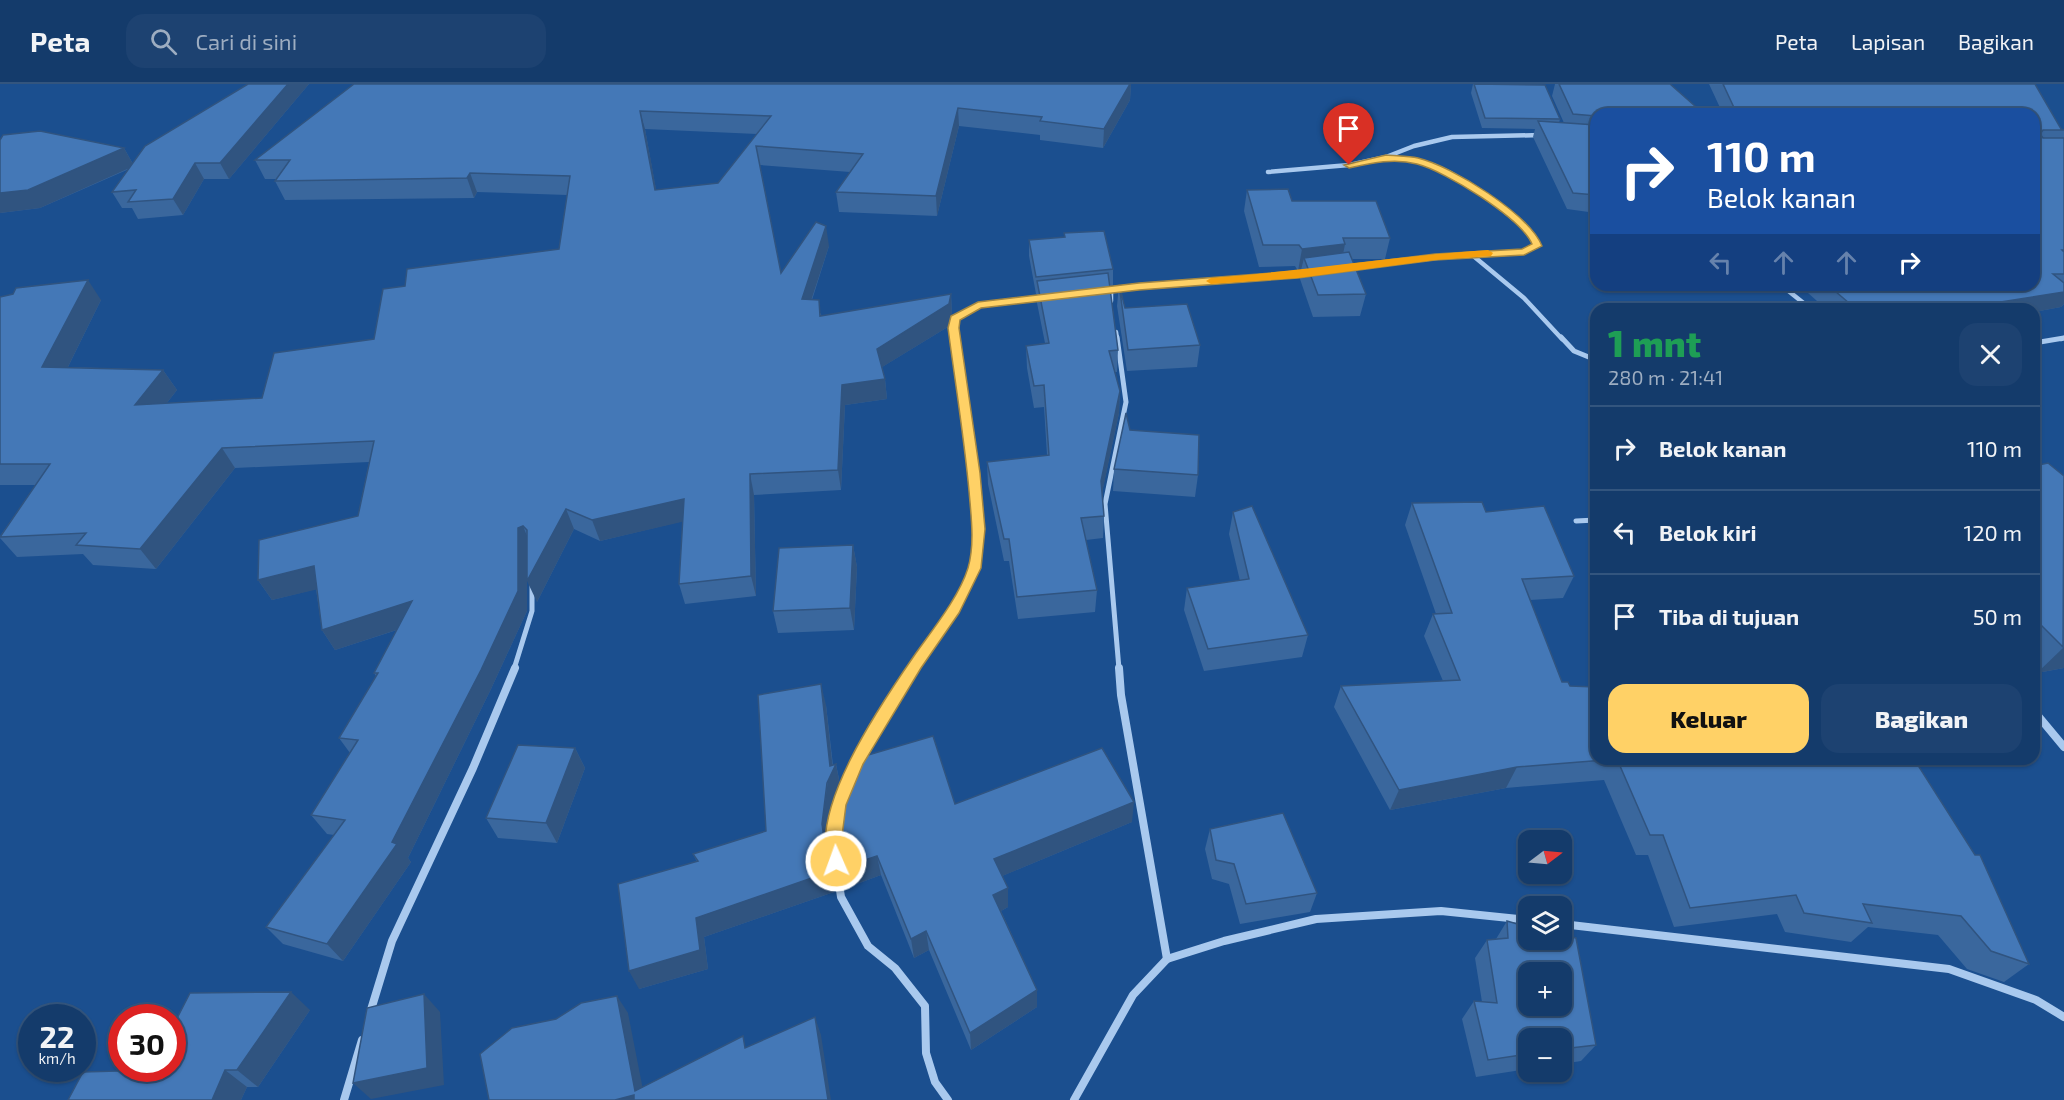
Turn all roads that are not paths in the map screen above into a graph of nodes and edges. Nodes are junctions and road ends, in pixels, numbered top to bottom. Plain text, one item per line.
1 (1553, 135) edge
2 (1386, 158) junction
3 (1268, 172) dead end
4 (1471, 254) junction
5 (1343, 268) edge
6 (1320, 272) edge
7 (1111, 290) junction
8 (1100, 291) edge
9 (1788, 291) edge
10 (1056, 297) edge
11 (1804, 303) edge
12 (1113, 311) edge
13 (1114, 322) edge
14 (2064, 338) edge
15 (2040, 342) edge
16 (1590, 358) edge
17 (1590, 520) edge
18 (1576, 521) dead end
19 (532, 575) edge
20 (2040, 718) edge
21 (2064, 747) edge
22 (853, 770) edge
23 (837, 815) edge
24 (1518, 919) edge
25 (1572, 925) edge
26 (1167, 959) junction
27 (2064, 1017) edge
28 (368, 1020) edge
29 (364, 1031) edge
30 (344, 1100) edge
31 (948, 1100) edge
32 (1074, 1100) edge

1 - 2 street
2 - 3 street
2 - 4 street
4 - 5 street
4 - 16 street
6 - 7 street
7 - 8 street
7 - 12 street
9 - 11 street
10 - 22 street
13 - 26 street
14 - 15 street
17 - 18 street
19 - 28 street
20 - 21 street
23 - 31 street
24 - 26 street
25 - 27 street
26 - 32 street
29 - 30 street

